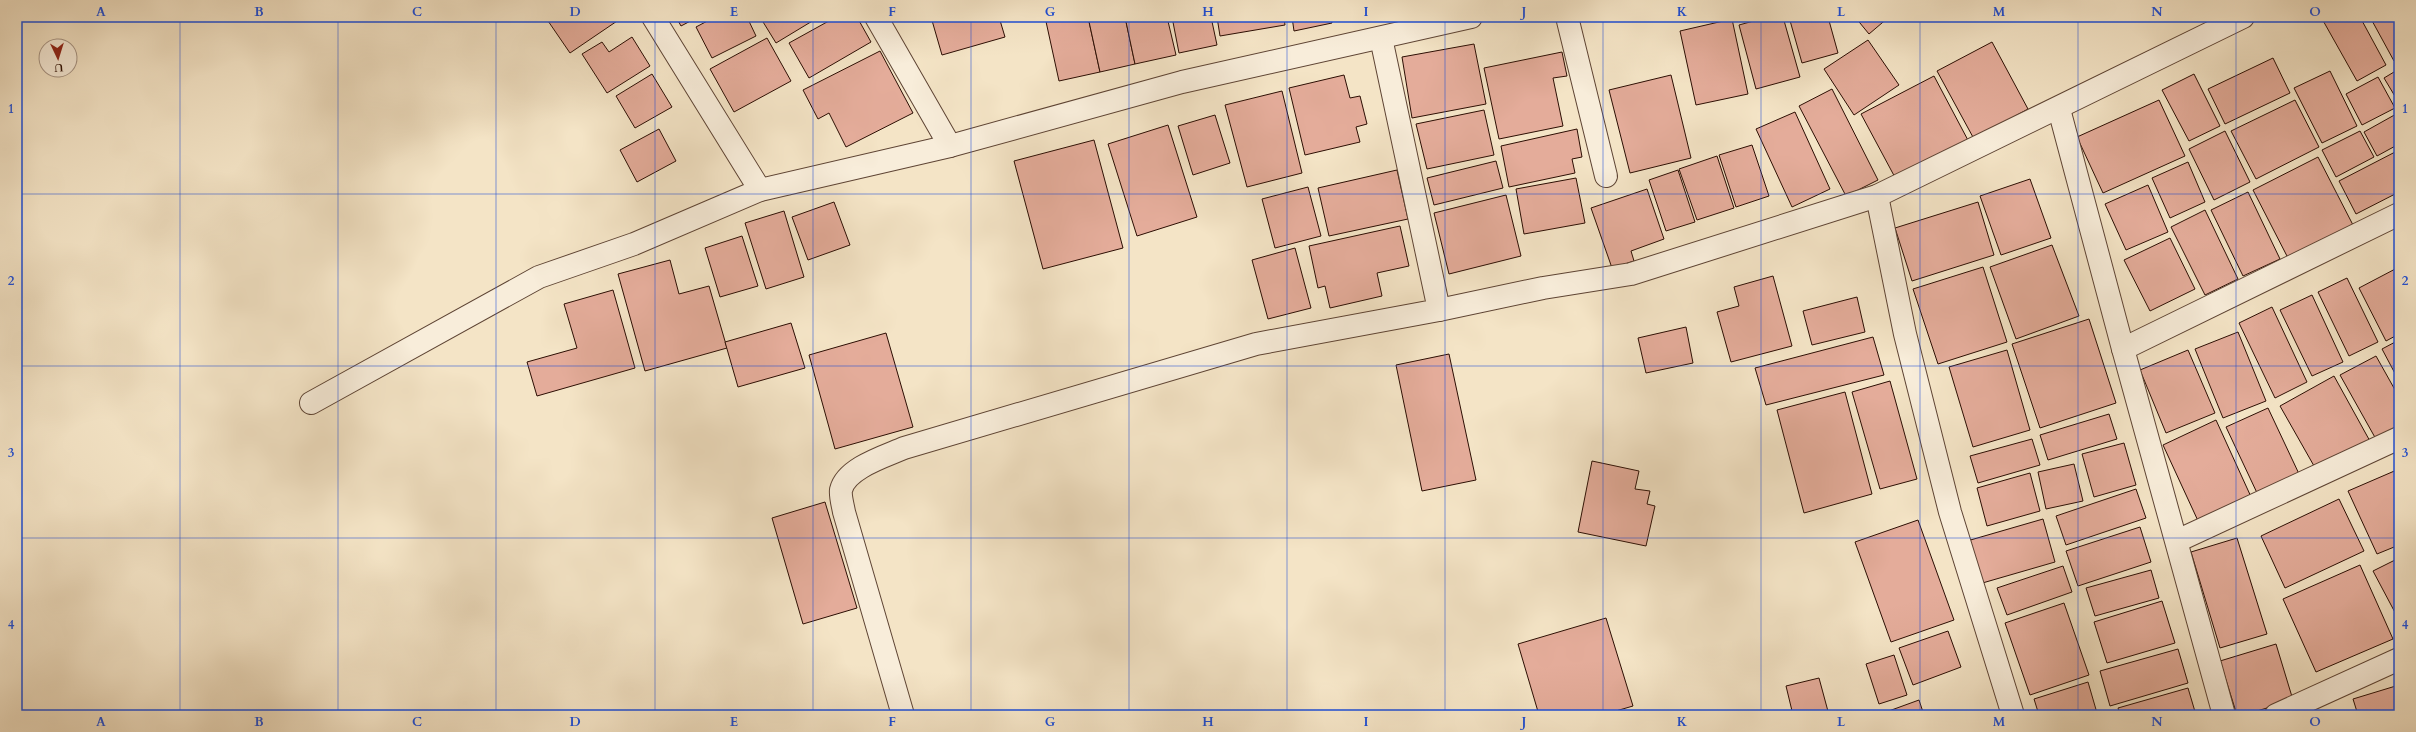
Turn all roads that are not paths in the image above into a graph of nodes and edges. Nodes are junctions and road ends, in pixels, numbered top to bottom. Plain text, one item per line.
1 (653, 17) edge
2 (876, 17) edge
3 (1471, 17) edge
4 (1567, 17) edge
5 (2244, 17) edge
6 (1381, 38) junction
7 (2059, 108) junction
8 (950, 146) junction
9 (1606, 176) dead end
10 (760, 190) junction
11 (1877, 196) junction
12 (2399, 214) edge
13 (1439, 310) junction
14 (2123, 349) junction
15 (311, 403) dead end
16 (2399, 438) edge
17 (2177, 541) junction
18 (2399, 659) edge
19 (904, 715) edge
20 (2013, 715) edge
21 (2224, 715) edge
22 (2276, 715) edge

1 - 10 street
2 - 8 street
3 - 6 street
4 - 9 street
5 - 7 street
6 - 8 street
6 - 13 street
7 - 11 street
7 - 14 street
8 - 10 street
10 - 15 street
11 - 13 street
11 - 20 street
12 - 14 street
13 - 19 street
14 - 17 street
16 - 17 street
17 - 21 street
18 - 22 street

